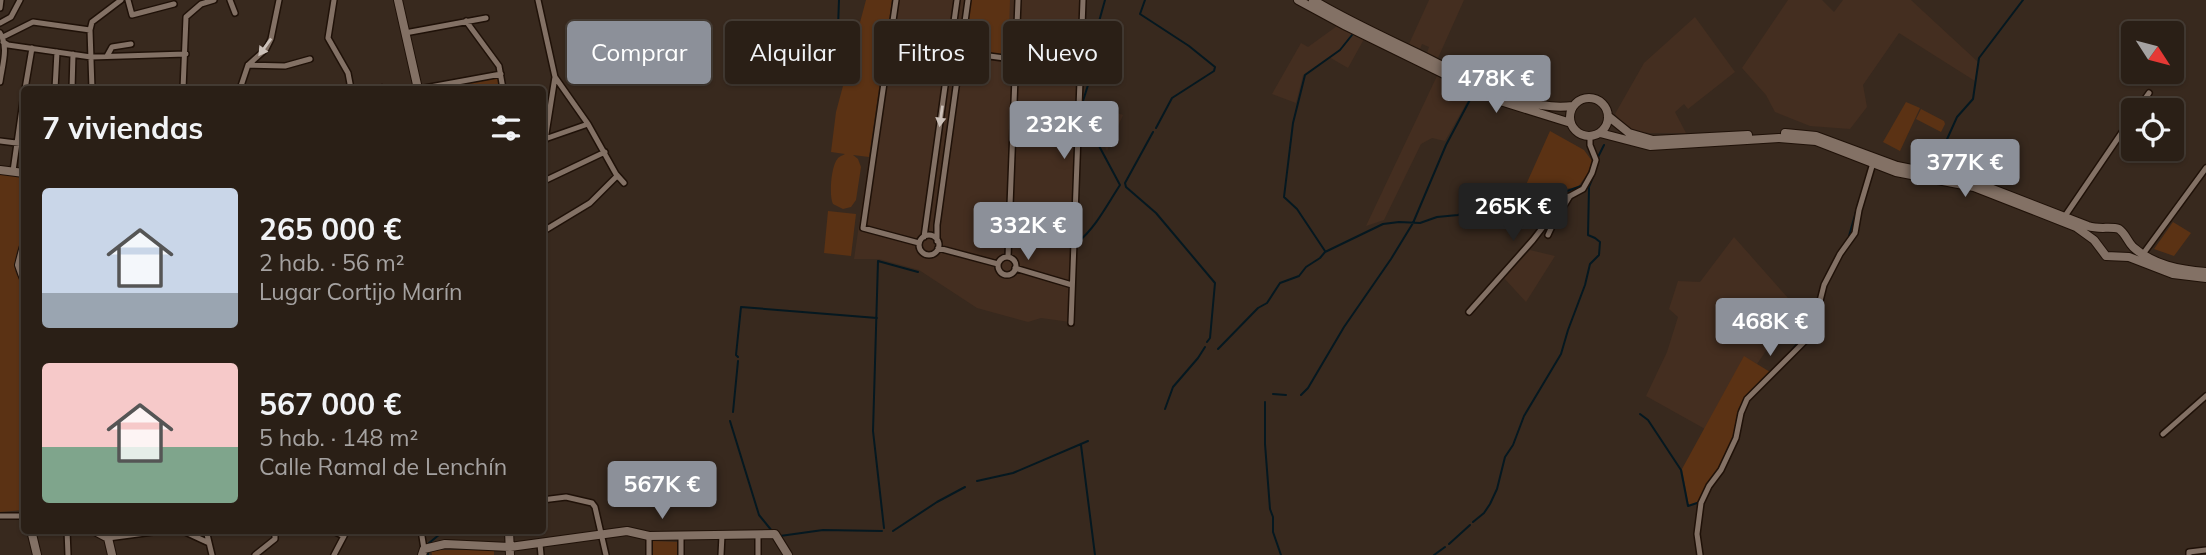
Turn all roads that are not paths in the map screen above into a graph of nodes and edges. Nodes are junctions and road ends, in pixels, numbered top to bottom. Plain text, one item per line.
1 (1, 0) edge
2 (20, 0) edge
3 (121, 0) edge
4 (128, 0) edge
5 (214, 0) edge
6 (230, 0) edge
7 (279, 0) edge
8 (334, 0) edge
9 (398, 0) edge
10 (538, 0) edge
11 (896, 0) edge
12 (957, 0) edge
13 (968, 0) edge
14 (1018, 0) edge
15 (1083, 0) edge
16 (1298, 0) edge
17 (1313, 0) edge
18 (174, 5) dead end
19 (0, 8) edge
20 (235, 13) dead end
21 (486, 18) dead end
22 (466, 21) junction
23 (893, 21) edge
24 (954, 21) edge
25 (965, 21) edge
26 (1017, 21) edge
27 (1082, 21) edge
28 (0, 23) edge
29 (90, 30) junction
30 (405, 33) junction
31 (2, 37) edge
32 (131, 44) dead end
33 (32, 48) junction
34 (2, 52) edge
35 (57, 52) junction
36 (72, 54) junction
37 (186, 54) junction
38 (107, 56) junction
39 (90, 57) junction
40 (310, 59) dead end
41 (248, 65) junction
42 (501, 74) junction
43 (555, 78) junction
44 (0, 82) edge
45 (884, 84) edge
46 (946, 84) edge
47 (957, 84) edge
48 (1015, 84) edge
49 (1079, 84) edge
50 (26, 86) edge
51 (55, 86) edge
52 (72, 86) edge
53 (92, 86) edge
54 (183, 86) edge
55 (241, 86) edge
56 (350, 86) edge
57 (417, 86) edge
58 (435, 86) edge
59 (503, 86) edge
60 (2149, 93) dead end
61 (2145, 98) edge
62 (1573, 106) junction
63 (21, 115) edge
64 (1608, 116) junction
65 (1571, 123) junction
66 (588, 124) junction
67 (546, 129) edge
68 (1600, 133) junction
69 (2121, 134) edge
70 (1590, 136) junction
71 (546, 139) edge
72 (0, 141) edge
73 (16, 143) junction
74 (21, 144) edge
75 (605, 152) junction
76 (1873, 163) junction
77 (2206, 168) edge
78 (0, 170) edge
79 (13, 171) junction
80 (21, 172) edge
81 (616, 175) junction
82 (546, 180) edge
83 (624, 183) dead end
84 (1570, 196) junction
85 (2065, 216) junction
86 (546, 229) edge
87 (2105, 230) junction
88 (1548, 235) dead end
89 (925, 237) junction
90 (2127, 240) junction
91 (919, 243) junction
92 (938, 244) junction
93 (2098, 245) junction
94 (2143, 254) junction
95 (2120, 255) junction
96 (1008, 257) junction
97 (998, 264) junction
98 (1015, 268) junction
99 (2206, 272) edge
100 (2206, 278) edge
101 (1072, 285) junction
102 (1469, 312) dead end
103 (1071, 323) dead end
104 (2206, 396) edge
105 (2163, 434) dead end
106 (546, 500) edge
107 (0, 516) edge
108 (21, 516) edge
109 (33, 534) edge
110 (67, 534) edge
111 (100, 534) edge
112 (137, 534) edge
113 (190, 534) edge
114 (207, 534) edge
115 (275, 534) edge
116 (344, 534) edge
117 (421, 534) edge
118 (758, 534) junction
119 (722, 535) junction
120 (600, 536) junction
121 (649, 536) junction
122 (681, 536) junction
123 (108, 538) junction
124 (209, 543) junction
125 (540, 544) junction
126 (2206, 550) edge
127 (510, 551) edge
128 (423, 552) edge
129 (37, 555) edge
130 (68, 555) edge
131 (112, 555) edge
132 (212, 555) edge
133 (256, 555) edge
134 (334, 555) edge
135 (541, 555) edge
136 (606, 555) edge
137 (649, 555) edge
138 (681, 555) edge
139 (721, 555) edge
140 (758, 555) edge
141 (788, 555) edge
142 (1700, 555) edge
143 (2189, 555) edge

1 - 19 street
2 - 28 street
3 - 29 street
4 - 18 street
5 - 37 street
6 - 20 street
7 -> 41 street
8 - 56 street
9 - 30 street
10 - 43 street
11 - 23 street
12 - 24 street
13 - 25 street
14 - 26 street
15 - 27 street
16 - 65 street
17 - 62 street
21 - 22 street
22 - 30 street
22 - 42 street
29 - 31 street
29 - 39 street
30 - 57 street
31 - 33 street
31 - 34 street
32 - 38 street
33 - 35 street
33 - 50 street
34 - 44 street
35 - 36 street
35 - 51 street
36 - 39 street
36 - 52 street
37 - 38 street
37 - 54 street
38 - 39 street
39 - 53 street
40 - 41 street
41 - 55 street
42 - 58 street
42 - 59 street
43 - 66 street
43 - 67 street
45 - 91 street
46 -> 89 street
47 - 92 street
48 - 96 street
49 - 101 street
60 - 61 street
62 - 64 street
62 - 65 street
63 - 73 street
64 - 68 street
64 - 85 street
65 - 70 street
66 - 71 street
66 - 75 street
68 - 70 street
68 - 76 street
69 - 85 street
70 - 84 street
72 - 73 street
73 - 74 street
73 - 79 street
75 - 81 street
75 - 82 street
76 - 93 street
76 - 142 street
77 - 94 street
78 - 79 street
79 - 80 street
81 - 83 street
81 - 86 street
84 - 88 street
84 - 102 street
85 - 87 street
87 - 90 street
87 - 93 street
89 - 91 street
89 - 92 street
90 - 94 street
90 - 95 street
91 - 92 street
92 - 97 street
93 - 95 street
94 - 99 street
95 - 100 street
96 - 97 street
96 - 98 street
97 - 98 street
98 - 101 street
101 - 103 street
104 - 105 street
106 - 120 street
107 - 108 street
109 - 129 street
110 - 130 street
111 - 123 street
112 - 123 street
113 - 124 street
114 - 124 street
115 - 133 street
116 - 134 street
117 - 128 street
118 - 119 street
118 - 140 street
118 - 141 street
119 - 122 street
119 - 139 street
120 - 121 street
120 - 125 street
120 - 136 street
121 - 122 street
121 - 137 street
122 - 138 street
123 - 131 street
124 - 132 street
125 - 127 street
125 - 135 street
126 - 143 street
127 - 128 street

